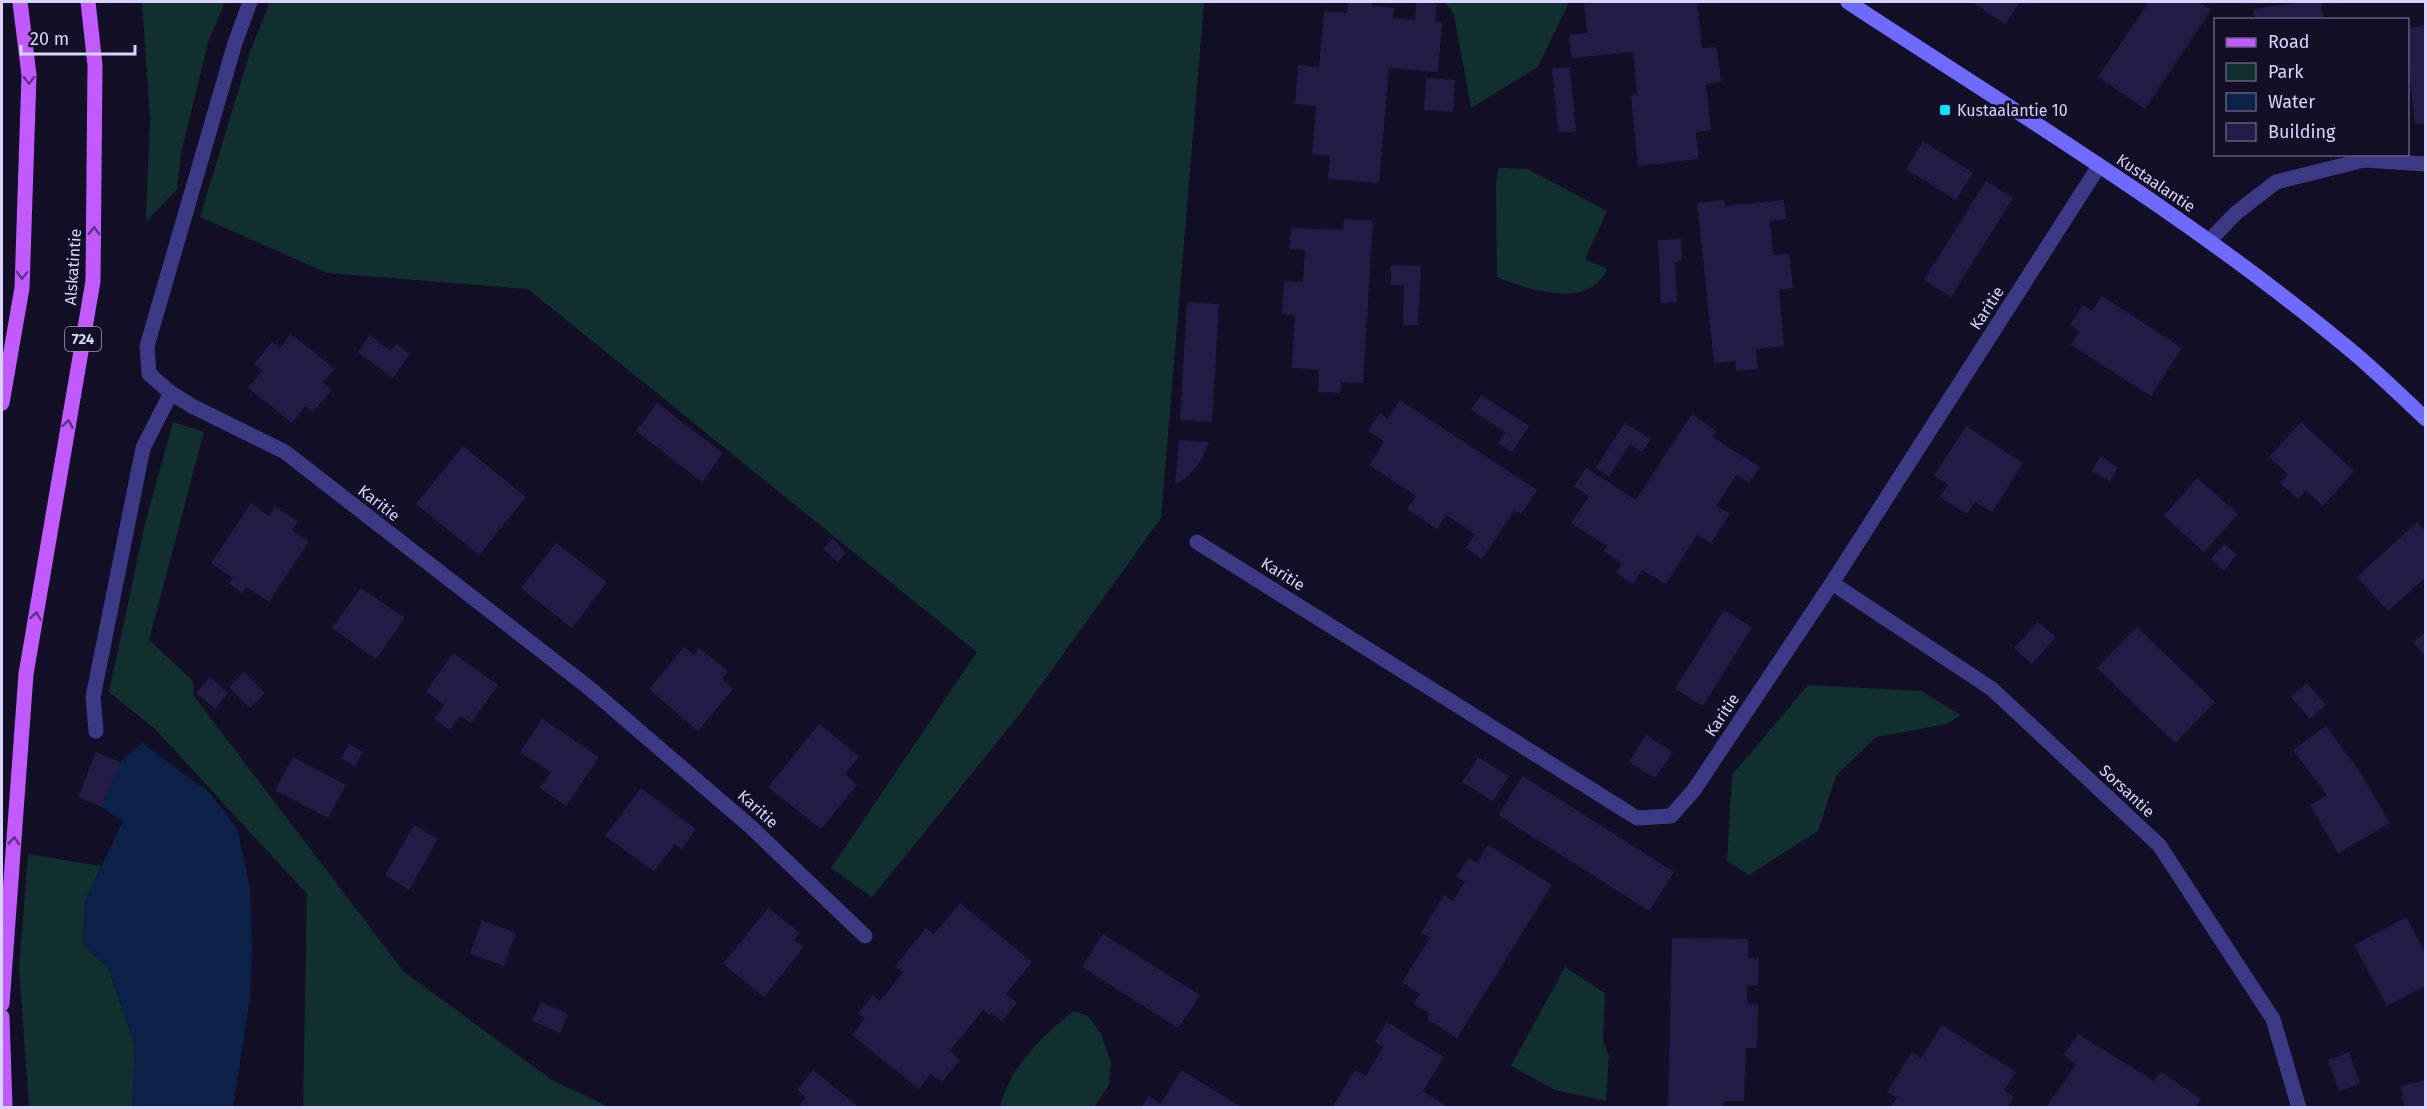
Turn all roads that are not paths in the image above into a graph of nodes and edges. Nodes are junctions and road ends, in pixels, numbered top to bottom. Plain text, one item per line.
1 (20, 2) edge
2 (88, 2) edge
3 (250, 2) edge
4 (1848, 2) edge
5 (2426, 164) edge
6 (2099, 166) junction
7 (2209, 241) junction
8 (171, 393) junction
9 (2, 403) edge
10 (2426, 419) edge
11 (1197, 542) dead end
12 (1832, 584) junction
13 (96, 730) dead end
14 (865, 936) dead end
15 (2, 1004) edge
16 (2, 1017) edge
17 (5, 1107) edge
18 (2299, 1107) edge

1 -> 9 main road
15 -> 2 main road, Alskatintie / 724
3 - 8 street, Karitie
4 - 6 main road, Kustaalantie
5 - 7 street
6 - 7 main road, Kustaalantie
6 - 12 street, Karitie
7 - 10 main road, Kustaalantie
8 - 13 street
8 - 14 street, Karitie
11 - 12 street, Karitie
12 - 18 street, Sorsantie
16 - 17 main road

